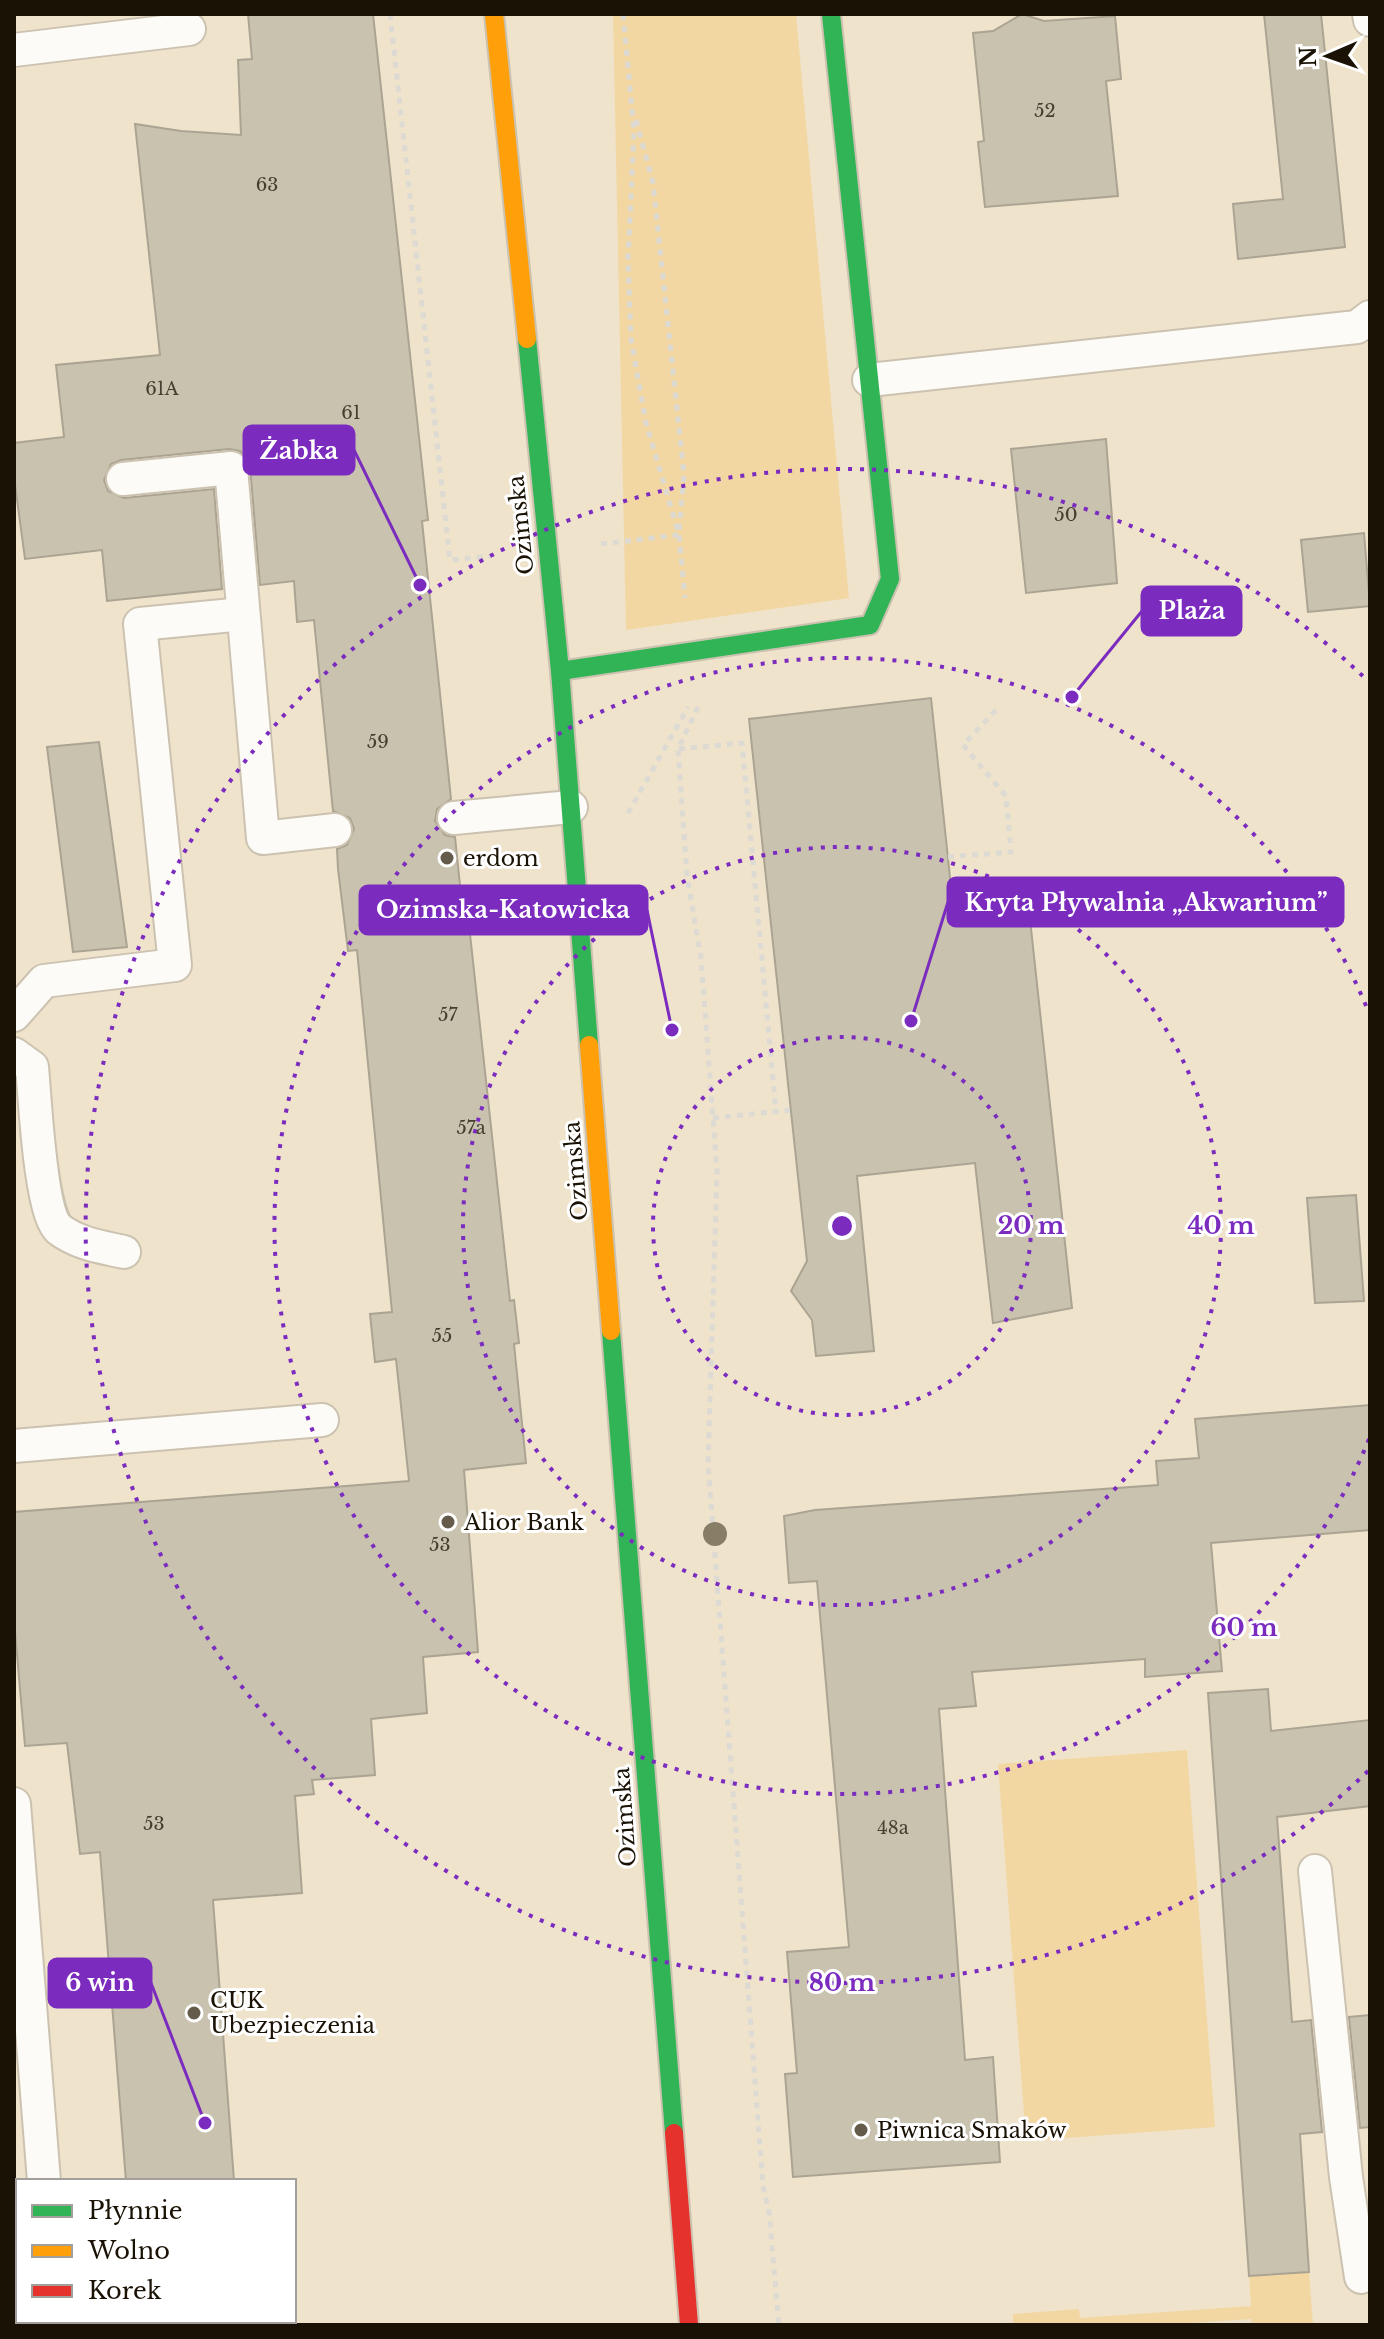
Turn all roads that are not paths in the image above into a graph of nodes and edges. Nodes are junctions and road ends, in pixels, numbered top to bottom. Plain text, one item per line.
1 (494, 14) edge
2 (831, 14) edge
3 (1369, 14) edge
4 (1370, 20) edge
5 (189, 29) dead end
6 (14, 50) edge
7 (1370, 317) edge
8 (869, 380) junction
9 (123, 479) dead end
10 (243, 614) junction
11 (560, 671) junction
12 (571, 807) junction
13 (454, 818) dead end
14 (335, 830) dead end
15 (14, 1015) edge
16 (14, 1054) edge
17 (124, 1252) dead end
18 (322, 1420) dead end
19 (14, 1446) edge
20 (14, 1804) edge
21 (1315, 1871) dead end
22 (44, 2179) edge
23 (1361, 2277) dead end
24 (689, 2325) edge

1 - 11 main road, Ozimska
2 - 8 main road
3 - 4 lane
5 - 6 lane
7 - 8 lane
8 - 11 main road
9 - 10 lane
10 - 14 lane
10 - 15 lane
11 - 12 main road, Ozimska
12 - 13 lane
12 - 24 main road, Ozimska
16 - 17 lane
18 - 19 lane
20 - 22 lane
21 - 23 lane

